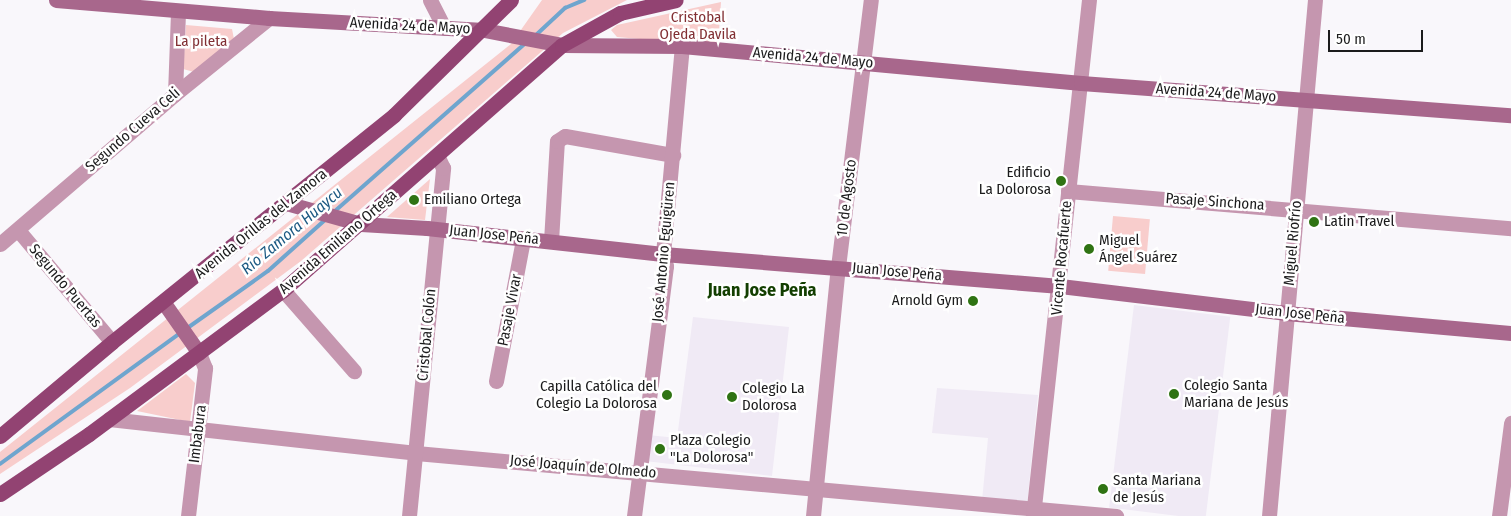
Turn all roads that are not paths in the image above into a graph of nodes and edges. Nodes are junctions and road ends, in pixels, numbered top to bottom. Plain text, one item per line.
1 (56, 0) edge
2 (430, 0) edge
3 (511, 0) edge
4 (676, 0) edge
5 (871, 0) edge
6 (1089, 0) edge
7 (1315, 0) edge
8 (178, 11) junction
9 (269, 18) junction
10 (444, 28) junction
11 (484, 30) junction
12 (562, 45) junction
13 (682, 46) junction
14 (865, 62) junction
15 (1081, 83) junction
16 (175, 94) junction
17 (1306, 100) junction
18 (1511, 115) edge
19 (437, 155) junction
20 (673, 155) junction
21 (1068, 191) junction
22 (293, 205) junction
23 (1296, 208) junction
24 (355, 223) junction
25 (1511, 228) edge
26 (437, 229) junction
27 (18, 230) junction
28 (523, 239) junction
29 (551, 240) junction
30 (0, 244) edge
31 (663, 254) junction
32 (838, 267) junction
33 (1060, 286) junction
34 (283, 290) junction
35 (164, 303) junction
36 (1286, 313) junction
37 (1511, 333) edge
38 (112, 342) junction
39 (199, 353) junction
40 (354, 371) dead end
41 (496, 381) dead end
42 (109, 419) junction
43 (1511, 423) edge
44 (199, 429) junction
45 (0, 436) edge
46 (416, 453) junction
47 (639, 471) junction
48 (815, 486) junction
49 (0, 494) edge
50 (1034, 513) edge
51 (188, 516) edge
52 (409, 516) edge
53 (634, 516) edge
54 (812, 516) edge
55 (1116, 516) edge
56 (1269, 516) edge
57 (1499, 516) edge

1 - 8 street, Avenida 24 de Mayo
2 - 10 street
3 - 11 main road, Avenida Orillas del Zamora
4 - 12 main road, Avenida Emiliano Ortega
5 - 14 street, 10 de Agosto
6 - 15 street, Vicente Rocafuerte
7 - 17 street, Miguel Riofrío
8 - 9 street, Avenida 24 de Mayo
8 - 16 street
9 - 10 street, Avenida 24 de Mayo
9 - 16 street, Segundo Cueva Celi
10 - 11 street, Avenida 24 de Mayo
11 - 12 street, Avenida 24 de Mayo
11 - 22 main road, Avenida Orillas del Zamora
12 - 13 street, Avenida 24 de Mayo
12 - 19 main road, Avenida Emiliano Ortega
13 - 14 street, Avenida 24 de Mayo
13 - 20 street, José Antonio Eguigüren
14 - 15 street, Avenida 24 de Mayo
14 - 32 street, 10 de Agosto
15 - 17 street, Avenida 24 de Mayo
15 - 21 street, Vicente Rocafuerte
16 - 27 street, Segundo Cueva Celi
17 - 18 street, Avenida 24 de Mayo
17 - 23 street, Miguel Riofrío
19 - 24 main road, Avenida Emiliano Ortega
19 - 26 street, Cristobal Colón
20 - 29 street
20 - 31 street, José Antonio Eguigüren
21 - 23 street, Pasaje Sinchona
21 - 33 street, Vicente Rocafuerte
22 - 24 street, Juan Jose Peña
22 - 35 main road, Avenida Orillas del Zamora
23 - 25 street, Pasaje Sinchona
23 - 36 street, Miguel Riofrío
24 - 26 street, Juan Jose Peña
24 - 34 main road, Avenida Emiliano Ortega
26 - 28 street, Juan Jose Peña
26 - 46 street, Cristobal Colón
27 - 30 street, Segundo Cueva Celi
27 - 38 street, Segundo Puertas
28 - 29 street, Juan Jose Peña
28 - 41 street, Pasaje Vivar
29 - 31 street, Juan Jose Peña
31 - 32 street, Juan Jose Peña
31 - 47 street, José Antonio Eguigüren
32 - 33 street, Juan Jose Peña
32 - 48 street, 10 de Agosto
33 - 36 street, Juan Jose Peña
33 - 50 street, Vicente Rocafuerte
34 - 39 main road, Avenida Emiliano Ortega
34 - 40 street
35 - 38 main road, Avenida Orillas del Zamora
35 - 39 street
36 - 37 street, Juan Jose Peña
36 - 56 street, Miguel Riofrío
38 - 45 main road, Avenida Orillas del Zamora
39 - 42 main road, Avenida Emiliano Ortega
39 - 44 street, Imbabura
42 - 44 street, José Joaquín de Olmedo
42 - 49 main road, Avenida Emiliano Ortega
43 - 57 street
44 - 46 street, José Joaquín de Olmedo
44 - 51 street, Imbabura
46 - 47 street, José Joaquín de Olmedo
46 - 52 street, Cristobal Colón
47 - 48 street, José Joaquín de Olmedo
47 - 53 street, José Antonio Eguigüren
48 - 50 street, José Joaquín de Olmedo
48 - 54 street, 10 de Agosto
50 - 55 street, José Joaquín de Olmedo

